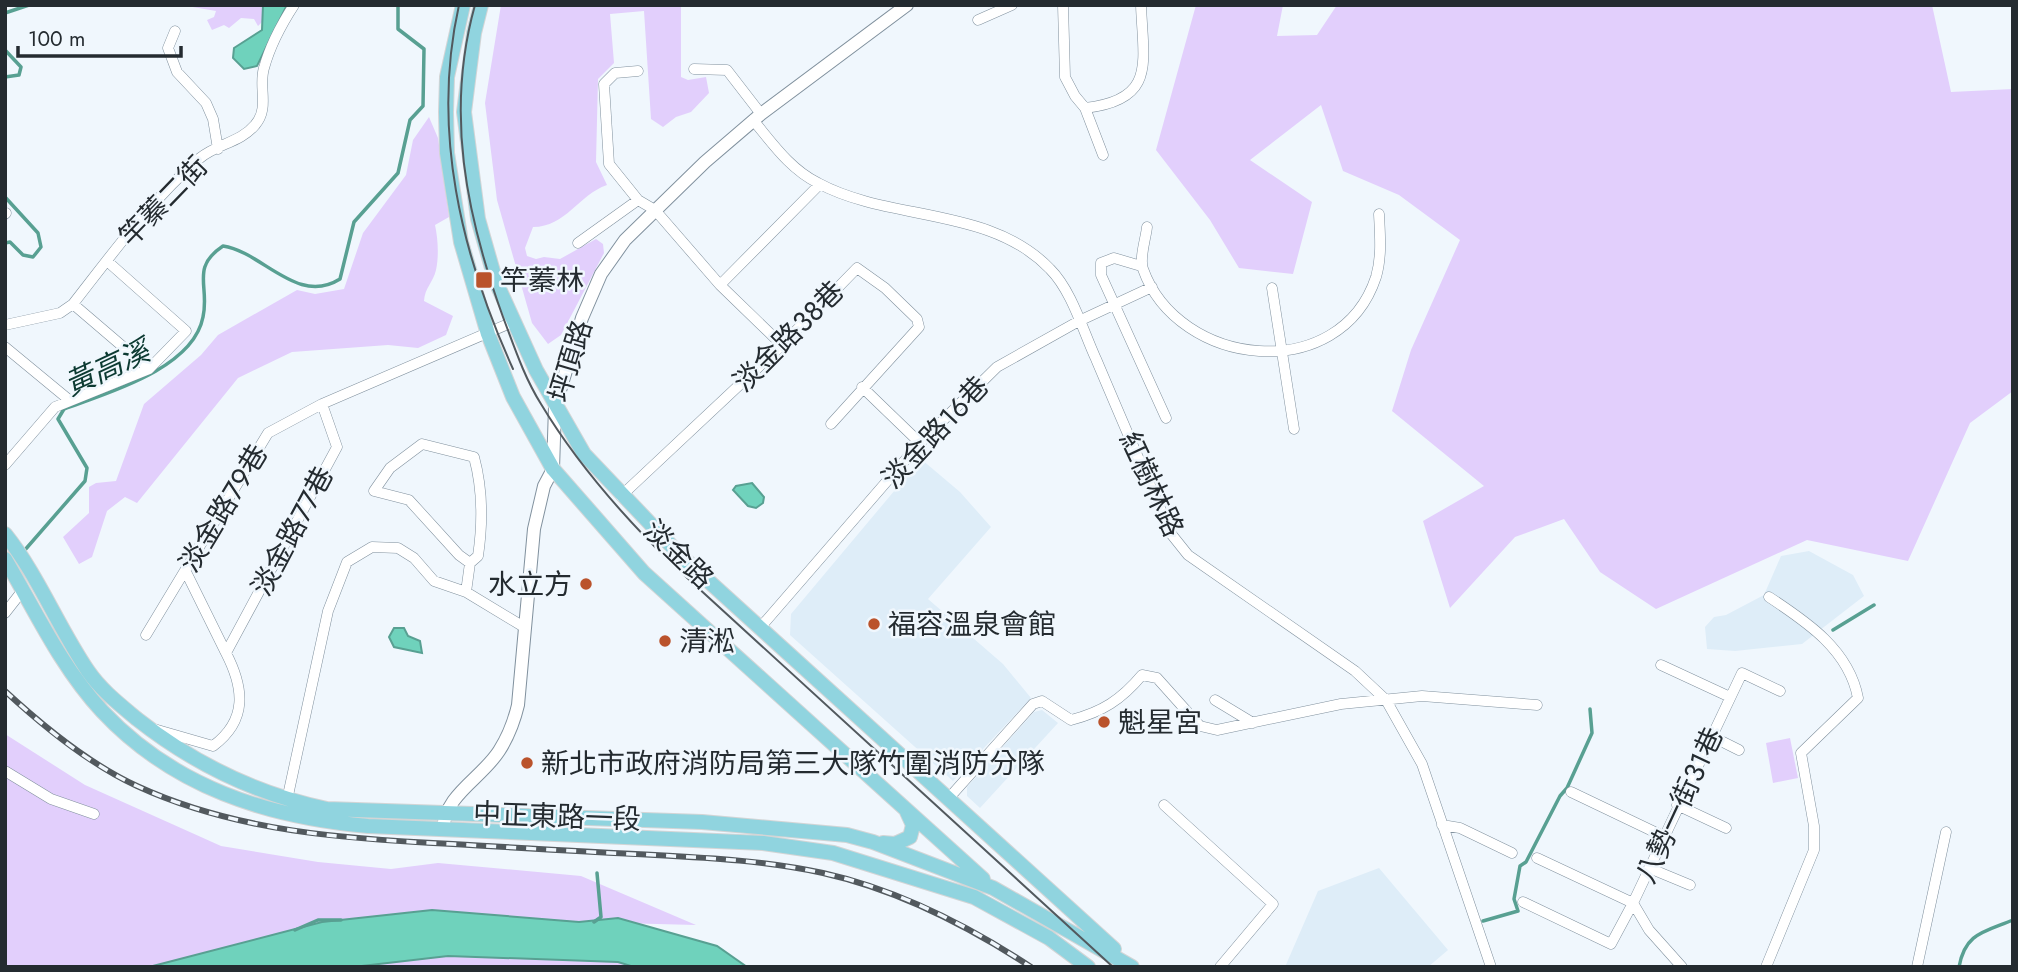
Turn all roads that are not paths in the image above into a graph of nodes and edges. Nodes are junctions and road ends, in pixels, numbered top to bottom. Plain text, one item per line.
1 (293, 5) edge
2 (463, 5) edge
3 (481, 5) edge
4 (907, 5) edge
5 (1012, 5) edge
6 (1063, 5) edge
7 (1141, 5) edge
8 (978, 20) dead end
9 (175, 31) dead end
10 (694, 69) dead end
11 (638, 71) dead end
12 (1085, 108) junction
13 (757, 117) junction
14 (218, 149) junction
15 (1103, 155) dead end
16 (820, 184) junction
17 (638, 200) junction
18 (655, 210) junction
19 (1379, 214) dead end
20 (1147, 227) dead end
21 (578, 243) dead end
22 (107, 261) junction
23 (1141, 266) junction
24 (720, 285) junction
25 (1152, 287) junction
26 (1272, 288) dead end
27 (73, 304) junction
28 (1114, 304) junction
29 (514, 321) junction
30 (1079, 321) junction
31 (5, 325) edge
32 (488, 334) junction
33 (782, 345) junction
34 (5, 347) edge
35 (1282, 354) junction
36 (149, 369) junction
37 (862, 387) junction
38 (68, 399) junction
39 (322, 404) junction
40 (555, 407) junction
41 (1166, 418) dead end
42 (831, 424) dead end
43 (1294, 429) dead end
44 (920, 443) junction
45 (5, 465) edge
46 (553, 469) junction
47 (621, 496) junction
48 (5, 534) edge
49 (5, 559) edge
50 (470, 563) junction
51 (186, 572) junction
52 (23, 590) junction
53 (466, 592) junction
54 (1769, 597) dead end
55 (5, 613) edge
56 (524, 627) junction
57 (759, 629) junction
58 (146, 635) dead end
59 (226, 653) junction
60 (1661, 665) dead end
61 (1780, 691) dead end
62 (1730, 697) junction
63 (1215, 700) dead end
64 (1386, 700) junction
65 (1538, 705) dead end
66 (1253, 723) junction
67 (150, 729) junction
68 (1711, 736) junction
69 (1739, 750) dead end
70 (5, 771) edge
71 (1571, 792) dead end
72 (948, 799) junction
73 (287, 800) junction
74 (902, 805) junction
75 (1164, 805) dead end
76 (1677, 805) junction
77 (444, 811) junction
78 (94, 814) dead end
79 (1442, 825) junction
80 (1726, 828) dead end
81 (443, 830) junction
82 (1946, 832) dead end
83 (1663, 836) junction
84 (873, 842) junction
85 (1512, 853) dead end
86 (1537, 858) dead end
87 (1649, 868) junction
88 (1690, 885) dead end
89 (993, 888) junction
90 (1523, 902) dead end
91 (1633, 903) junction
92 (1049, 939) junction
93 (1088, 967) edge
94 (1132, 967) edge
95 (1220, 967) edge
96 (1491, 967) edge
97 (1682, 967) edge
98 (1766, 967) edge
99 (1917, 967) edge

1 - 14 street, 竿蓁二街
2 - 32 main road, 淡金路
3 - 29 main road, 淡金路
4 - 13 street, 坪頂路
5 - 8 street
6 - 12 street
7 - 12 street
9 - 14 street
10 - 13 street, 紅樹林路
11 - 17 street
12 - 15 street
13 - 16 street, 紅樹林路
13 - 18 street, 坪頂路
14 - 22 street, 竿蓁二街
16 - 24 street
16 - 30 street, 紅樹林路
17 - 18 street
17 - 21 street
18 - 24 street
18 - 40 street, 坪頂路
19 - 35 street
20 - 23 street
22 - 27 street, 竿蓁二街
22 - 36 street
23 - 25 street
23 - 28 street
24 - 33 street
25 - 28 street, 淡金路16巷
25 - 35 street
26 - 35 street
27 - 31 street, 竿蓁二街
27 - 36 street
28 - 30 street, 淡金路16巷
28 - 41 street
29 - 32 street
29 - 40 main road, 淡金路
30 - 44 street, 淡金路16巷
30 - 64 street, 紅樹林路
32 - 39 street
32 - 46 main road, 淡金路
33 - 37 street, 淡金路38巷
33 - 47 street, 淡金路38巷
34 - 38 street
35 - 43 street
36 - 38 street
37 - 42 street, 淡金路38巷
37 - 44 street
38 - 45 street
39 - 51 street, 淡金路79巷
39 - 59 street, 淡金路77巷
40 - 46 street, 坪頂路
40 - 47 main road, 淡金路
44 - 57 street, 淡金路16巷
46 - 56 street, 坪頂路
46 - 74 main road, 淡金路
47 - 57 main road, 淡金路
48 - 67 main road, 中正東路一段
49 - 52 main road, 中正東路一段
50 - 50 street
50 - 53 street
51 - 58 street, 淡金路79巷
51 - 59 street
52 - 55 street
52 - 81 main road, 中正東路一段
53 - 56 street
53 - 73 street
54 - 98 street
56 - 77 street, 坪頂路
57 - 72 main road, 淡金路
59 - 67 street
60 - 62 street
61 - 62 street, 八勢一街31巷
62 - 68 street, 八勢一街31巷
63 - 66 street
64 - 65 street
64 - 66 street
64 - 79 street, 紅樹林路
66 - 72 street
67 - 73 main road, 中正東路一段
68 - 69 street
68 - 76 street, 八勢一街31巷
70 - 78 street
71 - 83 street
72 - 94 main road, 淡金路
73 - 77 main road, 中正東路一段
74 - 84 main road
74 - 89 main road, 淡金路
75 - 95 street
76 - 80 street
76 - 83 street, 八勢一街31巷
77 - 81 street
77 - 84 main road, 中正東路一段
79 - 85 street
79 - 96 street, 紅樹林路
81 - 92 main road, 中正東路一段
82 - 99 street
83 - 87 street, 八勢一街31巷
84 - 89 main road, 中正東路一段
86 - 91 street
87 - 88 street
87 - 91 street, 八勢一街31巷
89 - 92 main road
89 - 94 main road, 中正東路一段
90 - 91 street
91 - 97 street, 八勢一街31巷
92 - 93 main road, 中正東路一段

